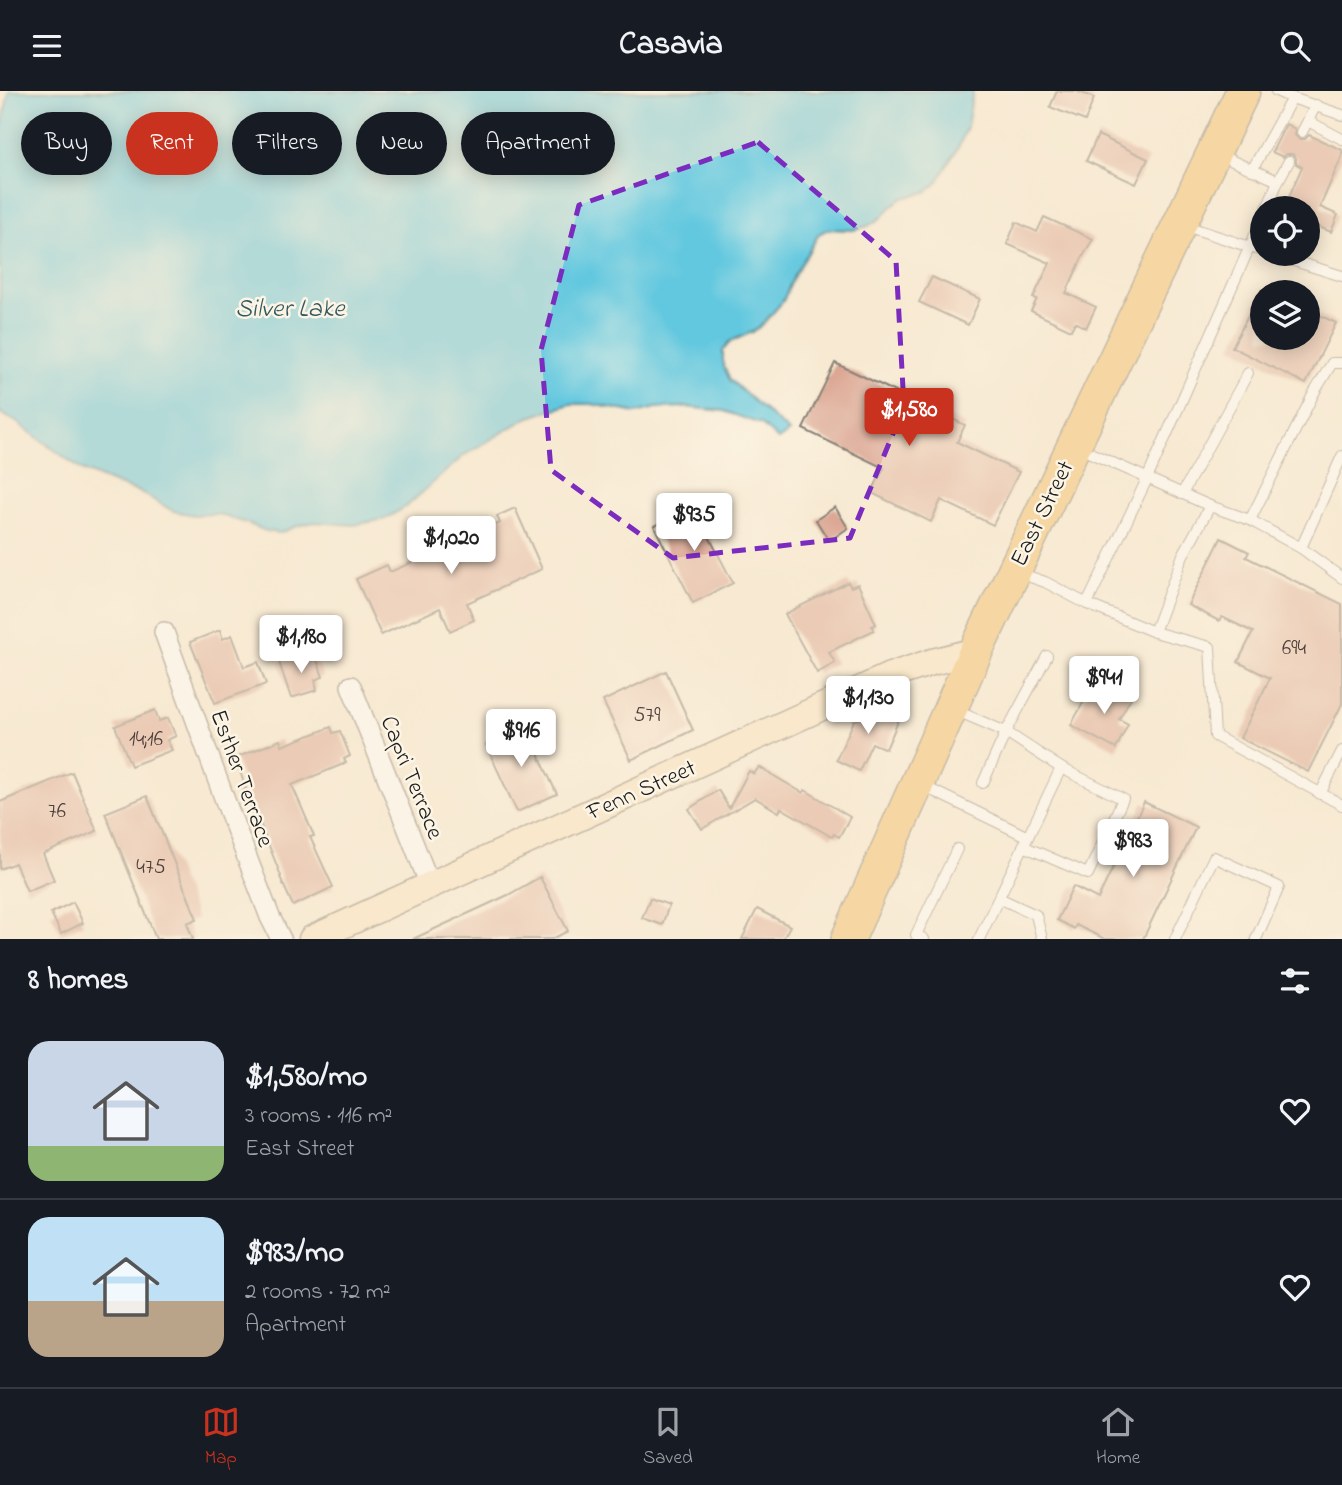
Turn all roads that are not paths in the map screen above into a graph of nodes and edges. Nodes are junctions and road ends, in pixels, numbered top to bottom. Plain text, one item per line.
1 (1242, 91) edge
2 (1276, 91) edge
3 (1292, 98) junction
4 (1316, 105) junction
5 (1342, 115) edge
6 (1308, 121) junction
7 (1302, 132) dead end
8 (1342, 139) edge
9 (1213, 152) junction
10 (1289, 160) dead end
11 (1252, 170) junction
12 (1278, 181) junction
13 (1271, 196) edge
14 (1178, 224) junction
15 (1250, 247) joint
16 (1309, 266) edge
17 (1342, 277) edge
18 (1342, 363) edge
19 (1248, 373) dead end
20 (1073, 446) junction
21 (1342, 456) edge
22 (1147, 479) junction
23 (1182, 494) junction
24 (1210, 506) junction
25 (1250, 520) junction
26 (1301, 548) junction
27 (1014, 571) junction
28 (1342, 579) edge
29 (1087, 604) junction
30 (164, 632) dead end
31 (1154, 632) junction
32 (976, 651) junction
33 (1047, 656) dead end
34 (351, 686) dead end
35 (951, 709) junction
36 (1006, 732) junction
37 (1342, 751) edge
38 (1061, 768) junction
39 (983, 783) dead end
40 (918, 784) junction
41 (1320, 794) junction
42 (1342, 805) edge
43 (1025, 841) junction
44 (957, 849) dead end
45 (430, 885) junction
46 (999, 898) junction
47 (281, 939) edge
48 (312, 939) edge
49 (848, 939) edge
50 (924, 939) edge
51 (979, 939) edge
52 (1042, 939) edge
53 (1175, 939) edge
54 (1256, 939) edge

1 - 9 highway, East Street
2 - 3 lane
3 - 4 lane
3 - 11 lane
4 - 5 lane
4 - 6 lane
6 - 7 lane
6 - 8 lane
9 - 11 lane
9 - 14 highway, East Street
10 - 12 lane
11 - 12 lane
12 - 13 lane
14 - 15 lane
14 - 20 highway, East Street
15 - 22 lane
16 - 17 lane
18 - 25 lane
19 - 23 lane
20 - 22 lane
20 - 27 highway, East Street
21 - 26 lane
22 - 23 lane
22 - 29 lane
23 - 24 lane
24 - 25 lane
24 - 31 lane
25 - 26 lane
26 - 28 lane
27 - 29 lane
27 - 32 highway, East Street
29 - 31 lane
30 - 47 street, Esther Terrace
31 - 41 lane
32 - 35 highway, East Street
32 - 45 street, Fenn Street
33 - 36 lane
34 - 45 street, Capri Terrace
35 - 36 lane
35 - 40 highway, East Street
36 - 38 lane
36 - 39 lane
37 - 41 lane
38 - 43 lane
38 - 43 lane
40 - 43 lane
40 - 49 highway, East Street
41 - 42 lane
43 - 46 lane
44 - 50 lane
45 - 48 street, Fenn Street
46 - 51 lane
46 - 52 lane
53 - 54 lane

